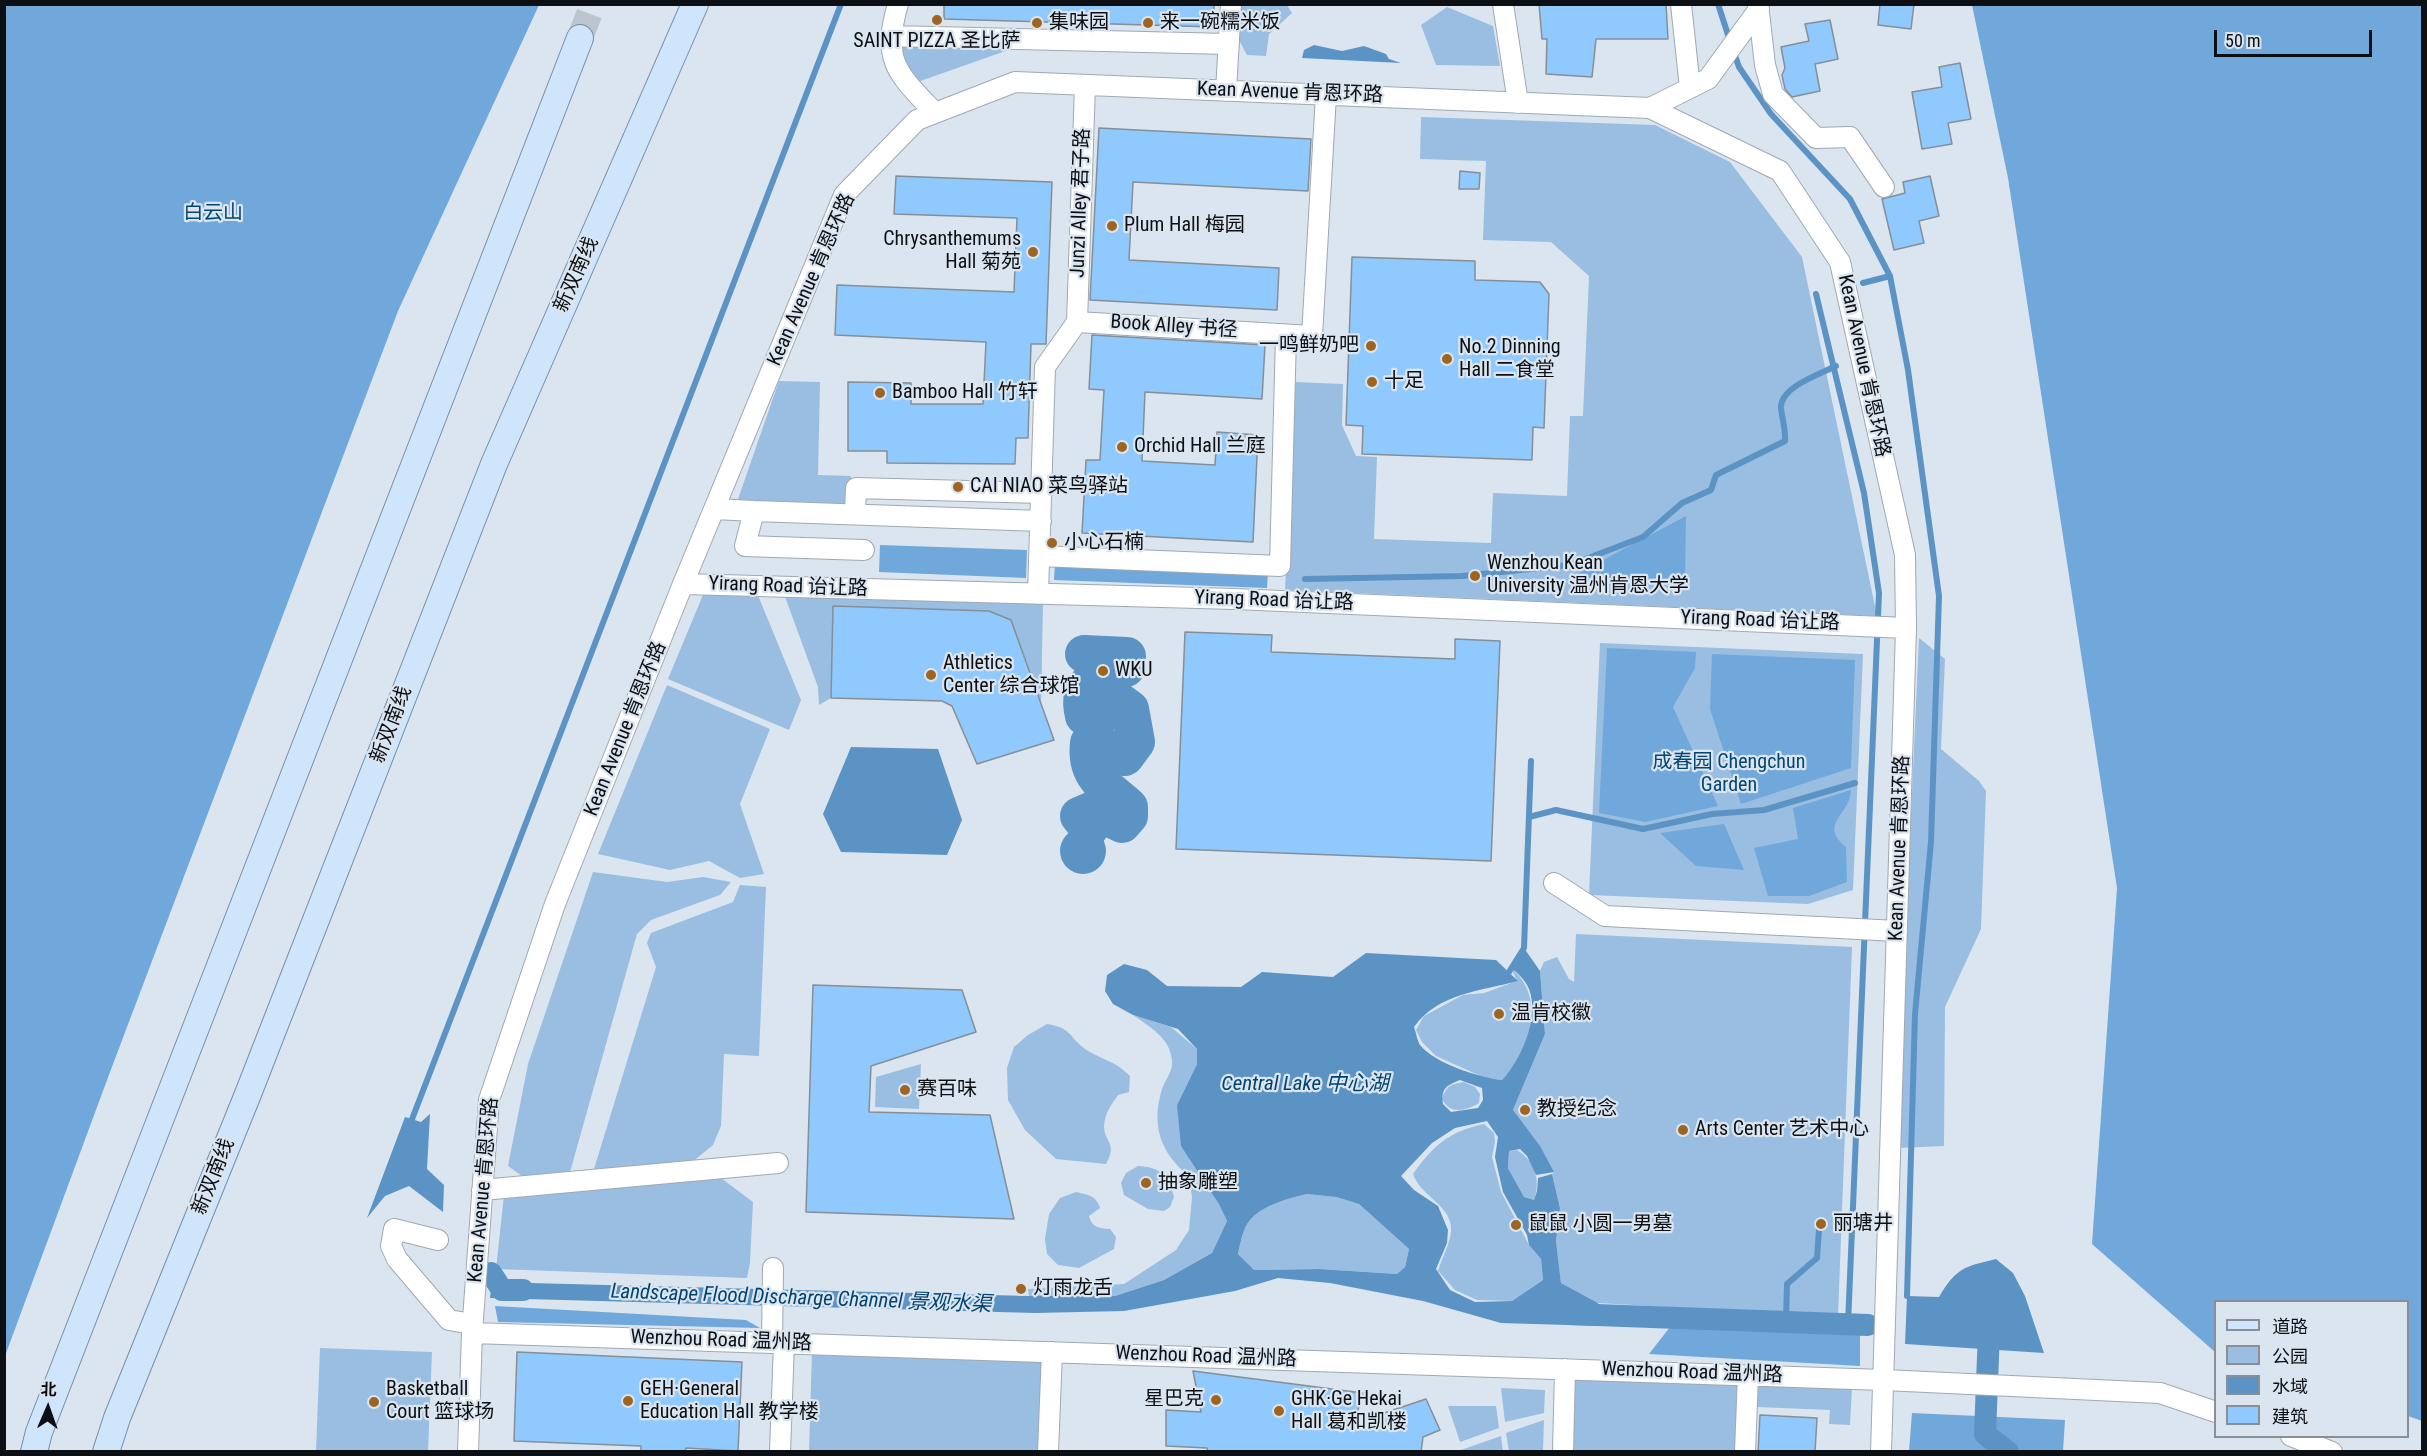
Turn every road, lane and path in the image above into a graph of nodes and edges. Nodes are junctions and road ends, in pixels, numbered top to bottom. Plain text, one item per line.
1 (695, 4) edge
2 (898, 4) edge
3 (1231, 4) edge
4 (1503, 4) edge
5 (1681, 4) edge
6 (1758, 8) edge
7 (891, 36) junction
8 (580, 38) tunnel mouth
9 (1229, 44) junction
10 (1085, 85) junction
11 (1690, 88) junction
12 (1226, 91) junction
13 (1326, 95) junction
14 (1518, 103) junction
15 (1650, 108) junction
16 (935, 113) junction
17 (1884, 187) dead end
18 (1077, 322) junction
19 (1286, 335) junction
20 (1042, 493) junction
21 (715, 509) junction
22 (754, 511) junction
23 (855, 514) junction
24 (1041, 521) junction
25 (864, 550) dead end
26 (1040, 556) junction
27 (683, 584) junction
28 (1038, 594) junction
29 (1900, 628) junction
30 (1554, 883) dead end
31 (1897, 932) junction
32 (777, 1163) dead end
33 (482, 1190) junction
34 (438, 1240) dead end
35 (773, 1268) dead end
36 (472, 1328) junction
37 (776, 1342) junction
38 (1052, 1352) junction
39 (1565, 1369) junction
40 (1748, 1375) junction
41 (1884, 1380) junction
42 (2214, 1411) edge
43 (2294, 1438) edge
44 (34, 1452) edge
45 (106, 1452) edge
46 (468, 1452) edge
47 (780, 1452) edge
48 (1048, 1452) edge
49 (1563, 1452) edge
50 (1745, 1452) edge
51 (1881, 1452) edge
52 (2332, 1452) edge

1 - 45 main road, 新双南线
2 - 7 street
3 - 9 street
4 - 14 street
5 - 11 street
6 - 11 street
6 - 17 street
7 - 9 street
7 - 16 street
8 - 44 main road
9 - 12 street
10 - 12 street, Kean Avenue 肯恩环路
10 - 16 street, Kean Avenue 肯恩环路
10 - 18 street, Junzi Alley 君子路
11 - 15 street
12 - 13 street, Kean Avenue 肯恩环路
13 - 14 street, Kean Avenue 肯恩环路
13 - 19 street, Book Alley 书径
14 - 15 street, Kean Avenue 肯恩环路
15 - 29 street, Kean Avenue 肯恩环路
16 - 21 street, Kean Avenue 肯恩环路
18 - 19 street, Book Alley 书径
18 - 20 street
19 - 26 street
20 - 23 street
20 - 24 street
21 - 22 street
21 - 27 street, Kean Avenue 肯恩环路
22 - 23 street
22 - 25 street
23 - 24 street
24 - 26 street
26 - 28 street
27 - 28 street, Yirang Road 诒让路
27 - 33 street, Kean Avenue 肯恩环路
28 - 29 street, Yirang Road 诒让路
29 - 31 street, Kean Avenue 肯恩环路
30 - 31 street
31 - 41 street, Kean Avenue 肯恩环路
32 - 33 street
33 - 36 street, Kean Avenue 肯恩环路
34 - 36 street, Wenzhou Road 温州路
35 - 37 street
36 - 37 street, Wenzhou Road 温州路
36 - 46 street, Kean Avenue 肯恩环路
37 - 38 street, Wenzhou Road 温州路
37 - 47 street
38 - 39 street, Wenzhou Road 温州路
38 - 48 street
39 - 40 street, Wenzhou Road 温州路
39 - 49 street
40 - 41 street, Wenzhou Road 温州路
40 - 50 street
41 - 42 street, Wenzhou Road 温州路
41 - 51 street, Kean Avenue 肯恩环路
43 - 52 street

